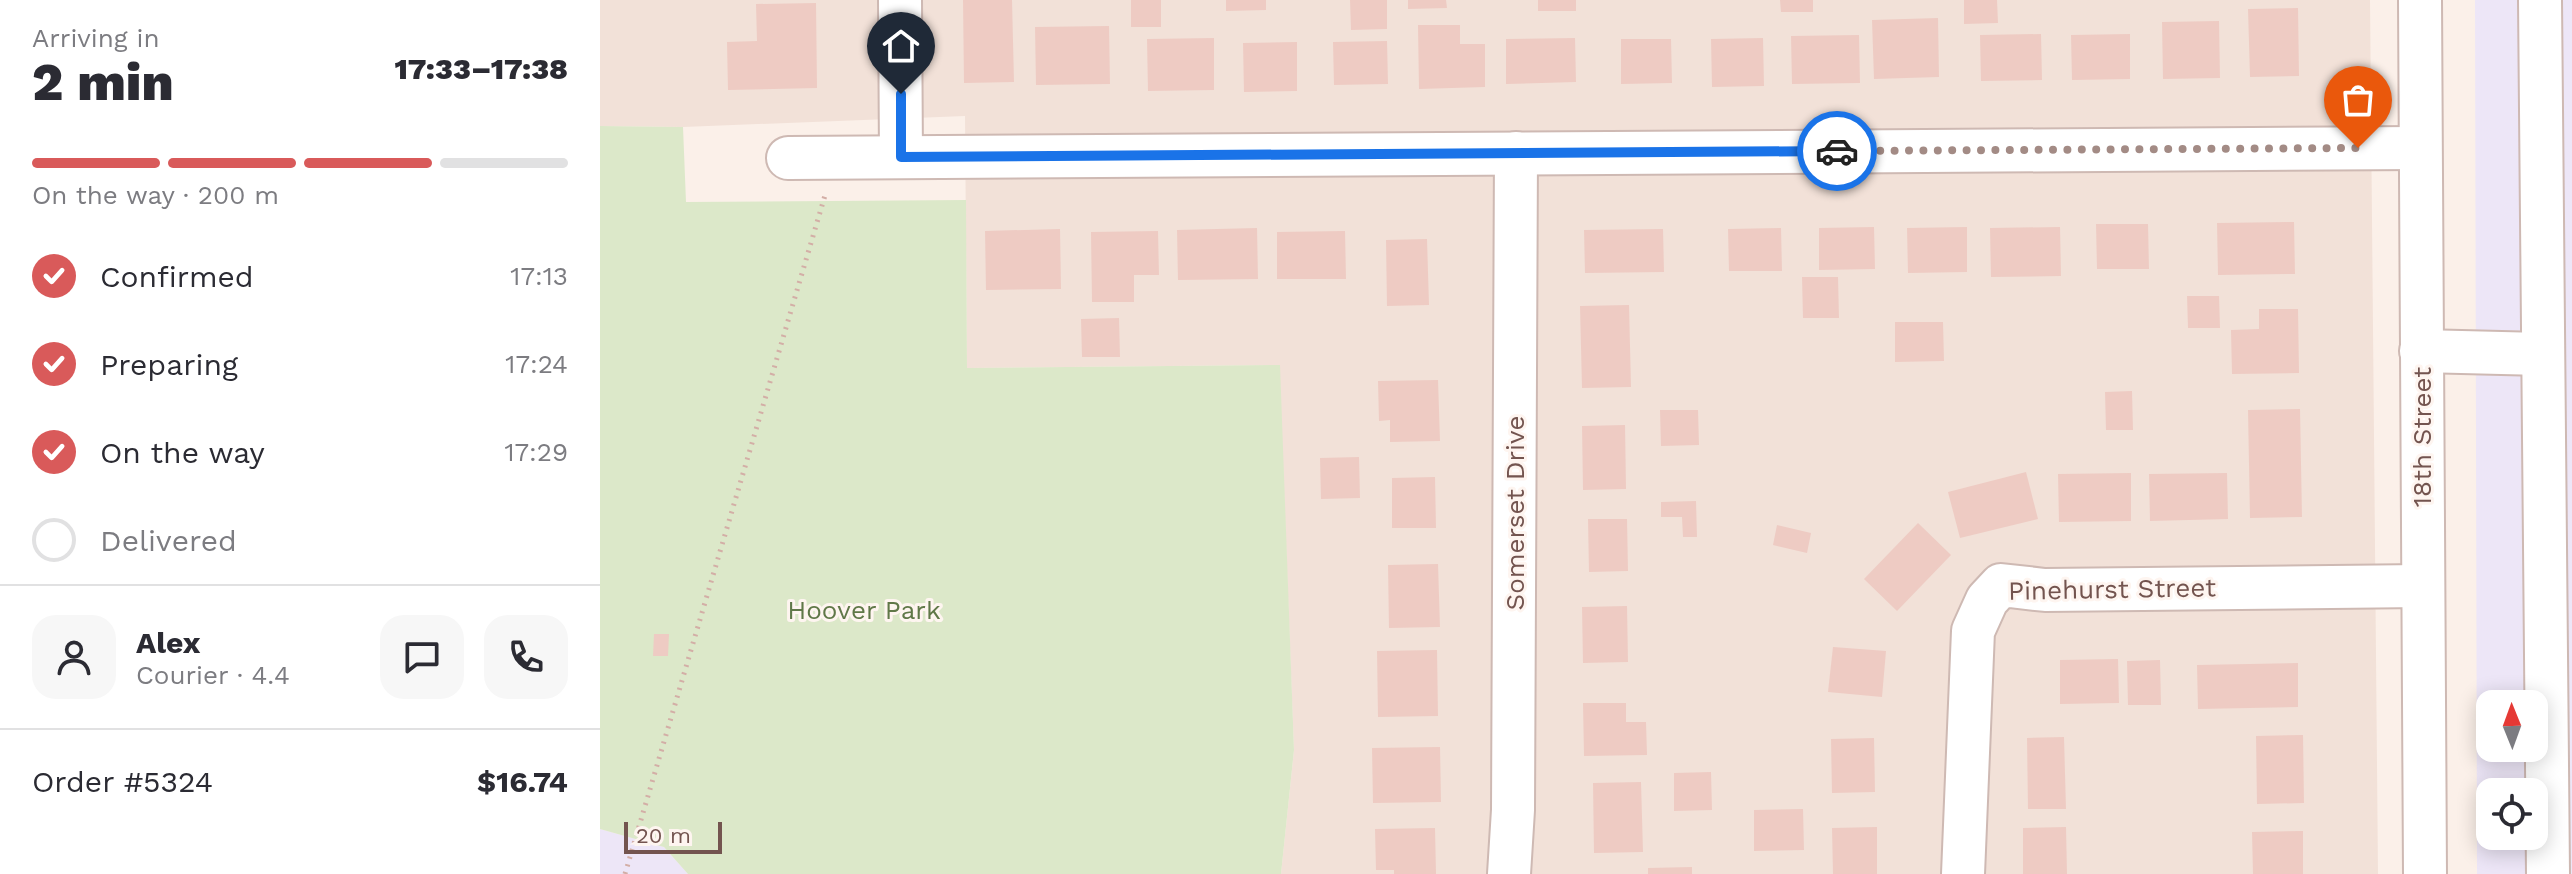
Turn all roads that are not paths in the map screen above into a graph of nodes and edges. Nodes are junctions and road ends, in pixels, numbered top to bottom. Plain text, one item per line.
1 (900, 0) edge
2 (2420, 0) edge
3 (2540, 0) edge
4 (2420, 148) junction
5 (1516, 153) junction
6 (901, 157) junction
7 (788, 158) dead end
8 (2421, 351) junction
9 (2542, 354) junction
10 (2558, 527) edge
11 (2422, 586) junction
12 (1509, 874) edge
13 (1963, 874) edge
14 (2425, 874) edge
15 (2548, 874) edge

1 - 6 street
2 - 4 street, 18th Street
3 - 9 street
4 - 5 street
4 - 8 street, 18th Street
5 - 6 street
5 - 12 street, Somerset Drive
6 - 7 street
8 - 9 street
8 - 11 street, 18th Street
9 - 10 street
10 - 15 street
11 - 13 street, Pinehurst Street
11 - 14 street, 18th Street

